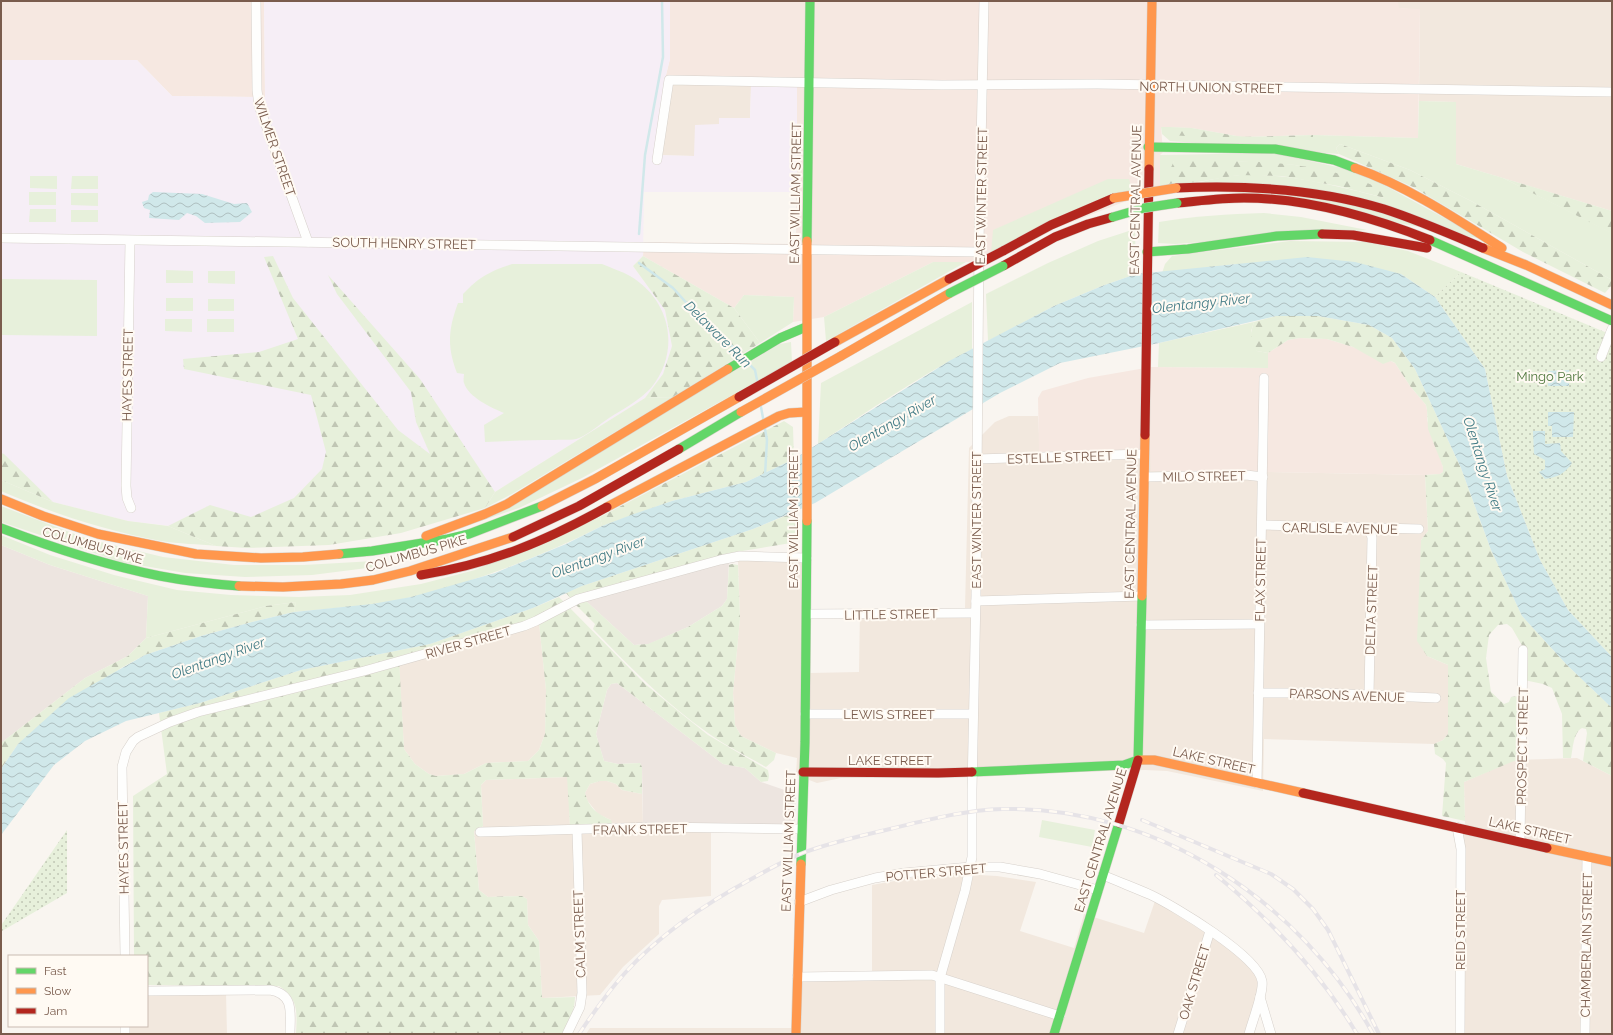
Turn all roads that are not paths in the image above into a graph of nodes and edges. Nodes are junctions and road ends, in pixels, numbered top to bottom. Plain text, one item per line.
1 (256, 1) edge
2 (810, 1) edge
3 (984, 1) edge
4 (1152, 1) edge
5 (809, 82) junction
6 (982, 84) junction
7 (1150, 86) junction
8 (1612, 92) edge
9 (1148, 147) junction
10 (657, 160) dead end
11 (1, 238) edge
12 (130, 241) junction
13 (308, 242) junction
14 (808, 249) junction
15 (980, 252) junction
16 (1147, 252) junction
17 (1478, 262) junction
18 (1526, 265) junction
19 (1612, 305) edge
20 (1612, 321) edge
21 (806, 327) junction
22 (1612, 329) edge
23 (1601, 357) dead end
24 (1264, 378) dead end
25 (806, 412) junction
26 (1144, 454) junction
27 (977, 459) junction
28 (1144, 477) junction
29 (1263, 477) junction
30 (1, 499) edge
31 (131, 508) dead end
32 (1262, 525) junction
33 (1, 528) edge
34 (1364, 528) junction
35 (1419, 529) dead end
36 (401, 546) junction
37 (807, 558) junction
38 (388, 578) junction
39 (1142, 596) junction
40 (976, 601) junction
41 (975, 613) junction
42 (807, 614) junction
43 (1259, 624) junction
44 (1141, 625) junction
45 (1523, 650) dead end
46 (1258, 693) junction
47 (1369, 695) junction
48 (1436, 698) dead end
49 (805, 714) junction
50 (973, 714) junction
51 (132, 742) joint
52 (1138, 760) junction
53 (803, 772) junction
54 (972, 772) junction
55 (1257, 783) junction
56 (1457, 827) junction
57 (801, 829) junction
58 (577, 831) junction
59 (480, 832) dead end
60 (1520, 841) junction
61 (1587, 856) junction
62 (1612, 862) edge
63 (970, 867) junction
64 (1103, 875) junction
65 (1098, 890) junction
66 (799, 902) junction
67 (1210, 931) junction
68 (126, 955) edge
69 (797, 977) junction
70 (940, 978) junction
71 (148, 991) edge
72 (1260, 995) junction
73 (1060, 1016) junction
74 (1250, 1030) edge
75 (290, 1034) edge
76 (567, 1034) edge
77 (796, 1034) edge
78 (940, 1034) edge
79 (1054, 1034) edge
80 (1178, 1034) edge
81 (1271, 1034) edge
82 (1460, 1034) edge
83 (1585, 1034) edge

1 - 13 street, WILMER STREET
2 - 5 main road, EAST WILLIAM STREET
3 - 6 street, EAST WINTER STREET
4 - 7 main road, EAST CENTRAL AVENUE
5 - 6 street, NORTH UNION STREET
5 - 10 street, NORTH UNION STREET
5 - 14 main road, EAST WILLIAM STREET
6 - 7 street, NORTH UNION STREET
6 - 15 street, EAST WINTER STREET
7 - 8 street, NORTH UNION STREET
7 - 9 main road, EAST CENTRAL AVENUE
9 - 16 main road, EAST CENTRAL AVENUE
9 - 18 main road
11 - 12 street, SOUTH HENRY STREET
12 - 13 street, SOUTH HENRY STREET
12 - 31 street, HAYES STREET
13 - 14 street, SOUTH HENRY STREET
14 - 15 street, SOUTH HENRY STREET
14 - 21 main road, EAST WILLIAM STREET
15 - 27 street, EAST WINTER STREET
16 - 17 main road
16 - 26 main road, EAST CENTRAL AVENUE
17 - 20 main road
17 - 38 main road, COLUMBUS PIKE, bridge
18 - 19 main road
18 - 36 main road, COLUMBUS PIKE, bridge
21 - 25 main road, EAST WILLIAM STREET
21 - 36 main road
22 - 23 street
24 - 29 street, FLAX STREET
25 - 37 main road, EAST WILLIAM STREET
25 - 38 main road
26 - 27 street, ESTELLE STREET
26 - 28 main road, EAST CENTRAL AVENUE
27 - 40 street, EAST WINTER STREET
28 - 29 street, MILO STREET
28 - 39 main road, EAST CENTRAL AVENUE
29 - 32 street, FLAX STREET
30 - 36 main road, COLUMBUS PIKE
32 - 34 street, CARLISLE AVENUE
32 - 43 street, FLAX STREET
33 - 38 main road, COLUMBUS PIKE
34 - 35 street, CARLISLE AVENUE
34 - 47 street, DELTA STREET
37 - 42 main road, EAST WILLIAM STREET
37 - 51 street, RIVER STREET
39 - 40 street
39 - 44 main road, EAST CENTRAL AVENUE
40 - 41 street, EAST WINTER STREET
41 - 42 street, LITTLE STREET
41 - 50 street, EAST WINTER STREET
42 - 49 main road, EAST WILLIAM STREET
43 - 44 street
43 - 46 street, FLAX STREET
44 - 52 main road, EAST CENTRAL AVENUE
45 - 60 street, PROSPECT STREET
46 - 47 street, PARSONS AVENUE
46 - 55 street, FLAX STREET
47 - 48 street, PARSONS AVENUE
49 - 50 street, LEWIS STREET
49 - 53 main road, EAST WILLIAM STREET
50 - 54 street, EAST WINTER STREET
51 - 68 street, HAYES STREET
52 - 54 main road, LAKE STREET
52 - 55 main road, LAKE STREET
52 - 64 main road, EAST CENTRAL AVENUE
53 - 54 main road, LAKE STREET
53 - 57 main road, EAST WILLIAM STREET
54 - 63 street, EAST WINTER STREET
55 - 56 main road, LAKE STREET
56 - 60 main road, LAKE STREET
56 - 82 street, REID STREET
57 - 58 street, FRANK STREET
57 - 66 main road, EAST WILLIAM STREET
58 - 59 street, FRANK STREET
58 - 76 street, CALM STREET
60 - 61 main road, LAKE STREET
61 - 62 main road, LAKE STREET
61 - 83 street, CHAMBERLAIN STREET
63 - 65 street, POTTER STREET
63 - 66 street, POTTER STREET
63 - 70 street, EAST WINTER STREET
64 - 65 main road, EAST CENTRAL AVENUE
64 - 67 street
65 - 73 main road, EAST CENTRAL AVENUE
66 - 69 main road, EAST WILLIAM STREET
67 - 72 street
67 - 80 street, OAK STREET
69 - 70 street
69 - 77 main road, EAST WILLIAM STREET
70 - 73 street
70 - 78 street, EAST WINTER STREET
71 - 75 street
72 - 74 street
72 - 81 street
73 - 79 main road, EAST CENTRAL AVENUE

